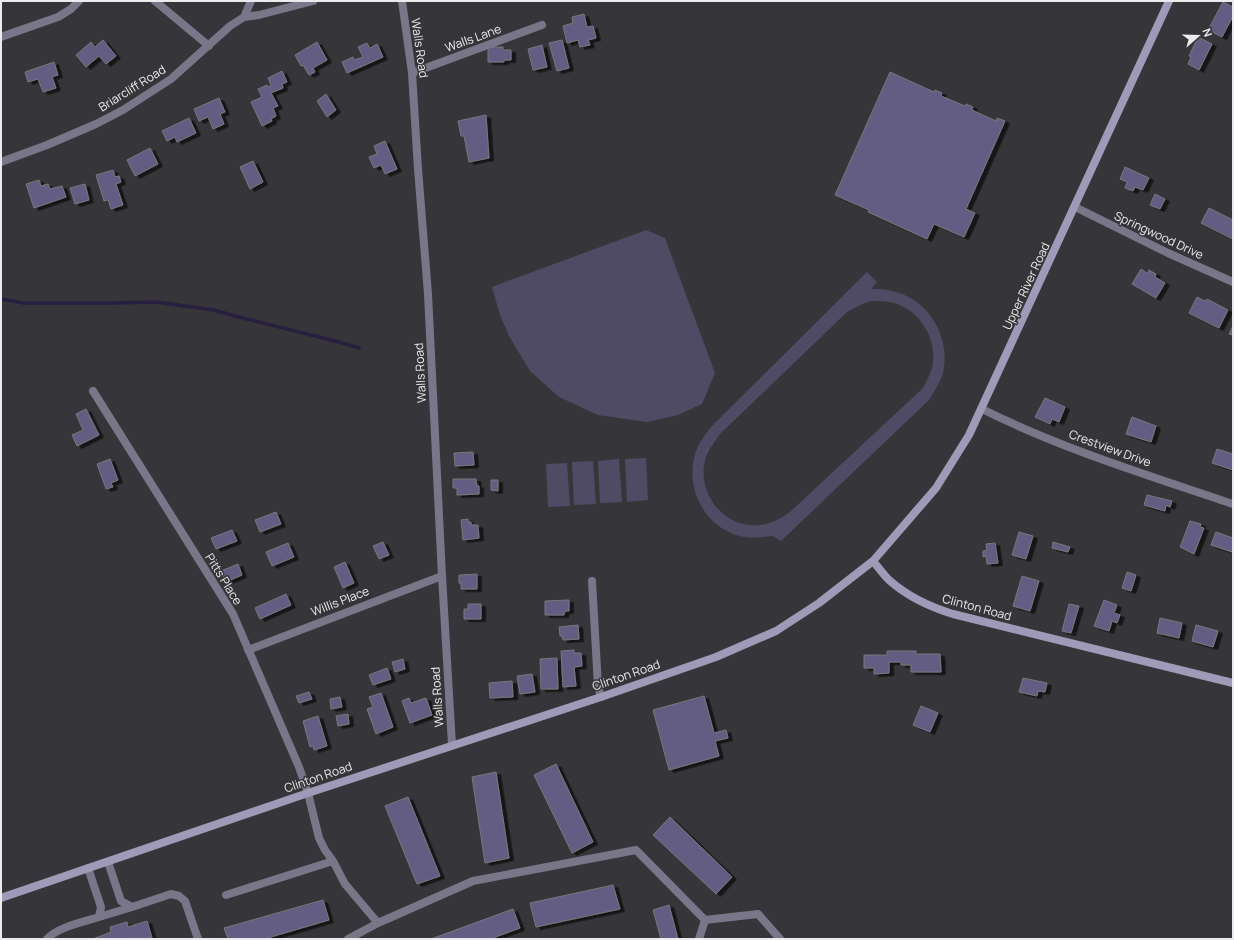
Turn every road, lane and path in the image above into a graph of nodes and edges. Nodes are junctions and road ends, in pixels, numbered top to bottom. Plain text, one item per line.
1 (79, 1) edge
2 (155, 1) edge
3 (251, 1) edge
4 (313, 1) edge
5 (402, 1) edge
6 (1169, 1) edge
7 (244, 17) junction
8 (542, 25) dead end
9 (1, 37) edge
10 (209, 46) junction
11 (412, 74) junction
12 (1, 162) edge
13 (1075, 207) junction
14 (1233, 282) edge
15 (94, 391) dead end
16 (982, 409) junction
17 (1233, 504) edge
18 (873, 561) junction
19 (442, 576) junction
20 (592, 581) dead end
21 (248, 650) junction
22 (1233, 683) edge
23 (601, 697) junction
24 (452, 745) junction
25 (308, 793) junction
26 (333, 861) junction
27 (108, 862) junction
28 (88, 868) junction
29 (226, 895) dead end
30 (1, 898) edge
31 (132, 907) junction
32 (98, 917) junction
33 (705, 920) junction
34 (378, 923) junction
35 (47, 939) edge
36 (198, 939) edge
37 (348, 939) edge
38 (699, 939) edge
39 (780, 939) edge

1 - 9 street
2 - 10 street
3 - 7 street
4 - 7 street
5 - 11 street, Walls Road
6 - 13 street, Upper River Road
7 - 10 street, Briarcliff Road
8 - 11 street, Walls Lane
10 - 12 street, Briarcliff Road
11 - 19 street, Walls Road
13 - 14 street, Springwood Drive
13 - 16 street, Upper River Road
15 - 21 street, Pitts Place
16 - 17 street, Crestview Drive
16 - 18 street, Upper River Road
18 - 22 street, Clinton Road
18 - 23 street, Clinton Road
19 - 21 street, Willis Place
19 - 24 street, Walls Road
20 - 23 street
21 - 25 street, Pitts Place
23 - 24 street, Clinton Road
24 - 25 street, Clinton Road
25 - 26 street, Pitts Place
25 - 27 street, Clinton Road
26 - 29 street
26 - 34 street, Pitts Place
27 - 28 street, Clinton Road
27 - 31 street
28 - 30 street, Clinton Road
28 - 32 street
31 - 32 street
31 - 36 street
32 - 35 street
33 - 34 street
33 - 38 street
33 - 39 street
34 - 37 street

